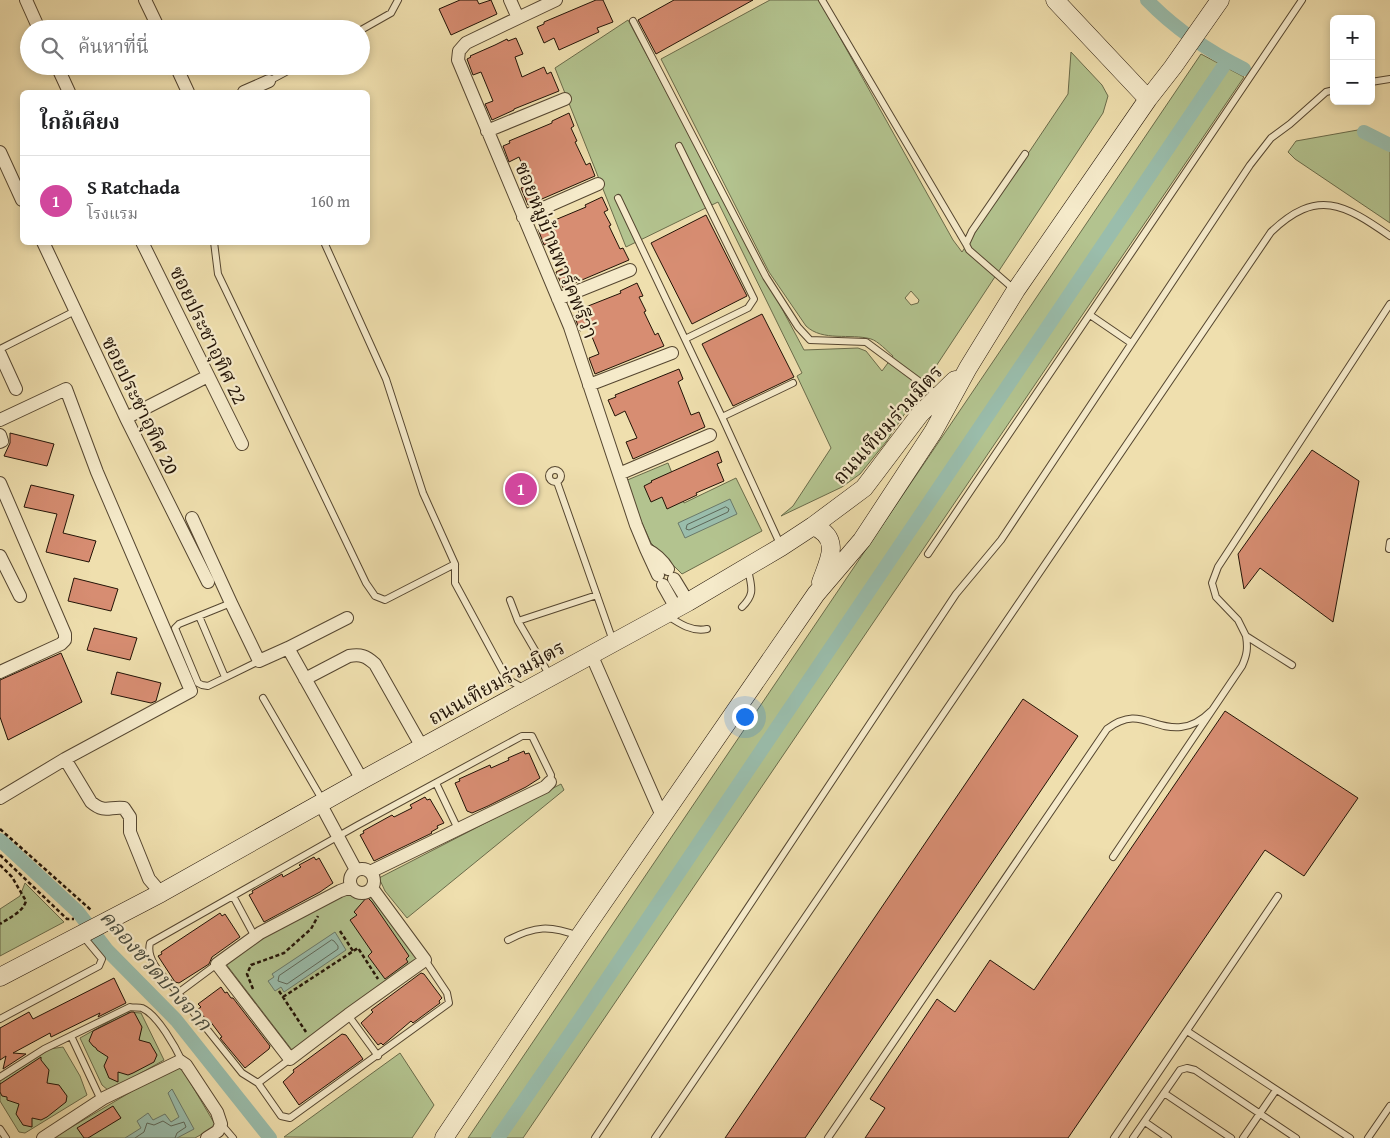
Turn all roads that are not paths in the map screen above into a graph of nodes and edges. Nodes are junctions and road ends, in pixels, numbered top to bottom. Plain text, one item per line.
1 (26, 0) edge
2 (145, 0) edge
3 (398, 0) edge
4 (510, 0) edge
5 (556, 0) edge
6 (822, 0) edge
7 (1055, 0) edge
8 (1220, 0) edge
9 (1302, 0) edge
10 (518, 18) junction
11 (35, 20) edge
12 (155, 20) edge
13 (633, 21) dead end
14 (370, 25) edge
15 (61, 75) edge
16 (180, 75) edge
17 (280, 75) edge
18 (1390, 79) edge
19 (269, 81) joint
20 (1375, 81) edge
21 (68, 90) edge
22 (187, 90) edge
23 (249, 90) edge
24 (1330, 91) edge
25 (565, 99) dead end
26 (1148, 99) junction
27 (487, 130) junction
28 (680, 146) dead end
29 (0, 152) edge
30 (1024, 154) dead end
31 (598, 184) dead end
32 (20, 196) edge
33 (618, 198) dead end
34 (523, 217) junction
35 (1390, 236) edge
36 (966, 244) junction
37 (44, 245) edge
38 (143, 245) edge
39 (214, 245) edge
40 (325, 245) edge
41 (630, 270) dead end
42 (1016, 290) junction
43 (558, 299) junction
44 (1390, 304) edge
45 (75, 311) junction
46 (1090, 314) junction
47 (685, 339) junction
48 (1131, 343) junction
49 (0, 348) edge
50 (672, 353) dead end
51 (0, 354) edge
52 (968, 368) junction
53 (208, 376) junction
54 (793, 383) dead end
55 (590, 385) junction
56 (16, 390) dead end
57 (939, 396) junction
58 (722, 417) junction
59 (126, 418) junction
60 (0, 420) edge
61 (710, 435) dead end
62 (0, 436) edge
63 (0, 442) edge
64 (242, 444) dead end
65 (619, 474) junction
66 (557, 482) dead end
67 (0, 483) edge
68 (192, 518) dead end
69 (813, 526) junction
70 (781, 547) junction
71 (928, 554) dead end
72 (0, 556) edge
73 (455, 564) junction
74 (747, 567) junction
75 (208, 582) dead end
76 (816, 594) junction
77 (597, 595) junction
78 (20, 596) dead end
79 (510, 600) dead end
80 (231, 603) junction
81 (742, 607) dead end
82 (676, 608) junction
83 (199, 616) junction
84 (347, 618) dead end
85 (518, 622) junction
86 (707, 629) dead end
87 (1246, 636) junction
88 (614, 642) junction
89 (288, 648) junction
90 (591, 654) junction
91 (259, 661) junction
92 (1292, 665) dead end
93 (0, 672) edge
94 (550, 676) junction
95 (226, 677) junction
96 (305, 678) junction
97 (526, 690) junction
98 (263, 698) dead end
99 (1211, 712) junction
100 (422, 747) junction
101 (65, 759) junction
102 (362, 780) junction
103 (436, 782) junction
104 (550, 782) joint
105 (0, 798) edge
106 (322, 802) junction
107 (662, 816) junction
108 (458, 830) junction
109 (338, 837) junction
110 (1114, 857) dead end
111 (356, 870) junction
112 (370, 872) junction
113 (351, 887) junction
114 (372, 888) junction
115 (161, 893) junction
116 (233, 896) junction
117 (1278, 896) dead end
118 (84, 934) junction
119 (254, 937) junction
120 (579, 937) junction
121 (508, 940) dead end
122 (424, 960) junction
123 (217, 964) junction
124 (0, 977) edge
125 (178, 993) junction
126 (348, 1015) junction
127 (0, 1019) edge
128 (1187, 1031) junction
129 (71, 1036) junction
130 (378, 1056) junction
131 (290, 1059) junction
132 (183, 1063) junction
133 (0, 1076) edge
134 (258, 1083) junction
135 (1276, 1090) junction
136 (1164, 1093) junction
137 (101, 1100) junction
138 (1390, 1106) edge
139 (1259, 1113) junction
140 (1145, 1122) junction
141 (222, 1124) junction
142 (0, 1129) edge
143 (6, 1138) edge
144 (43, 1138) edge
145 (207, 1138) edge
146 (233, 1138) edge
147 (444, 1138) edge
148 (595, 1138) edge
149 (656, 1138) edge
150 (828, 1138) edge
151 (1114, 1138) edge
152 (1133, 1138) edge
153 (1168, 1138) edge
154 (1231, 1138) edge
155 (1243, 1138) edge
156 (1296, 1138) edge
157 (1350, 1138) edge
158 (1368, 1138) edge

1 - 11 street
2 - 12 street
3 - 14 lane
4 - 10 street
5 - 10 street
6 - 36 lane
7 - 26 street
8 - 26 street, ถนนเทียมร่วมมิตร
9 - 46 lane
10 - 27 street, ซอยหมู่บ้านพาร์คพรีว่า
13 - 57 lane
15 - 21 street
16 - 22 street
17 - 19 lane
18 - 20 lane
19 - 23 street
24 - 48 lane
25 - 27 street
26 - 42 street, ถนนเทียมร่วมมิตร
27 - 34 street, ซอยหมู่บ้านพาร์คพรีว่า
28 - 47 lane
29 - 32 street
30 - 36 lane
31 - 34 street
33 - 47 lane
34 - 43 street, ซอยหมู่บ้านพาร์คพรีว่า
35 - 149 lane
36 - 42 lane
37 - 45 street, ซอยประชาอุทิศ 20
38 - 53 street, ซอยประชาอุทิศ 22
39 - 73 lane
40 - 73 lane
41 - 43 street
42 - 52 street, ถนนเทียมร่วมมิตร
43 - 55 street, ซอยหมู่บ้านพาร์คพรีว่า
44 - 87 lane
45 - 49 lane
45 - 59 street, ซอยประชาอุทิศ 20
46 - 48 lane
46 - 71 lane
47 - 58 lane
48 - 148 lane
50 - 55 street
51 - 56 street
52 - 57 street, ถนนเทียมร่วมมิตร
52 - 76 street, ถนนเทียมร่วมมิตร
53 - 59 street
53 - 64 street, ซอยประชาอุทิศ 22
54 - 58 lane
55 - 65 street, ซอยหมู่บ้านพาร์คพรีว่า
57 - 69 street, ถนนเทียมร่วมมิตร
58 - 70 lane
59 - 75 street, ซอยประชาอุทิศ 20
60 - 101 street
61 - 65 street
62 - 63 street
65 - 82 street, ซอยหมู่บ้านพาร์คพรีว่า
66 - 77 lane
67 - 93 street
68 - 80 street
69 - 70 street, ถนนเทียมร่วมมิตร
69 - 76 street
70 - 74 street, ถนนเทียมร่วมมิตร
72 - 78 street
73 - 97 lane
74 - 81 lane
74 - 82 street, ถนนเทียมร่วมมิตร
76 - 107 street, ถนนเทียมร่วมมิตร
77 - 85 lane
77 - 88 lane
79 - 85 lane
80 - 83 lane
80 - 91 street
82 - 86 lane
82 - 88 street, ถนนเทียมร่วมมิตร
83 - 95 lane
83 - 95 lane
84 - 89 street
85 - 94 lane
87 - 92 lane
87 - 99 lane
88 - 90 street, ถนนเทียมร่วมมิตร
89 - 91 street
89 - 96 street
90 - 94 street, ถนนเทียมร่วมมิตร
90 - 107 street
91 - 95 lane
94 - 97 street, ถนนเทียมร่วมมิตร
96 - 100 street
96 - 102 street
97 - 100 street, ถนนเทียมร่วมมิตร
98 - 106 lane
99 - 110 lane
99 - 150 lane
100 - 102 street, ถนนเทียมร่วมมิตร
101 - 105 street
101 - 115 street
102 - 106 street, ถนนเทียมร่วมมิตร
103 - 104 lane
103 - 108 lane
103 - 109 lane
104 - 108 street
106 - 109 street
106 - 115 street, ถนนเทียมร่วมมิตร
107 - 120 street, ถนนเทียมร่วมมิตร
108 - 112 street
109 - 111 street
109 - 116 lane
111 - 112 street
111 - 113 street
112 - 114 street
113 - 114 street
113 - 119 street
114 - 122 street
115 - 118 street, ถนนเทียมร่วมมิตร
116 - 119 lane
116 - 125 lane
117 - 128 lane
118 - 124 street, ถนนเทียมร่วมมิตร
118 - 127 lane
119 - 123 street
120 - 121 lane
120 - 147 street, ถนนเทียมร่วมมิตร
122 - 126 street
122 - 130 lane
123 - 125 lane
123 - 131 street
125 - 134 lane
126 - 130 lane
126 - 131 street
128 - 135 lane
128 - 151 lane
129 - 132 lane
129 - 133 lane
129 - 137 lane
130 - 134 lane
131 - 134 lane
132 - 137 street
132 - 141 street
135 - 139 lane
135 - 157 lane
136 - 139 lane
136 - 140 lane
136 - 154 lane
137 - 144 street
138 - 158 lane
139 - 155 lane
139 - 156 lane
140 - 152 lane
140 - 153 lane
141 - 145 street
141 - 146 lane
142 - 143 lane

